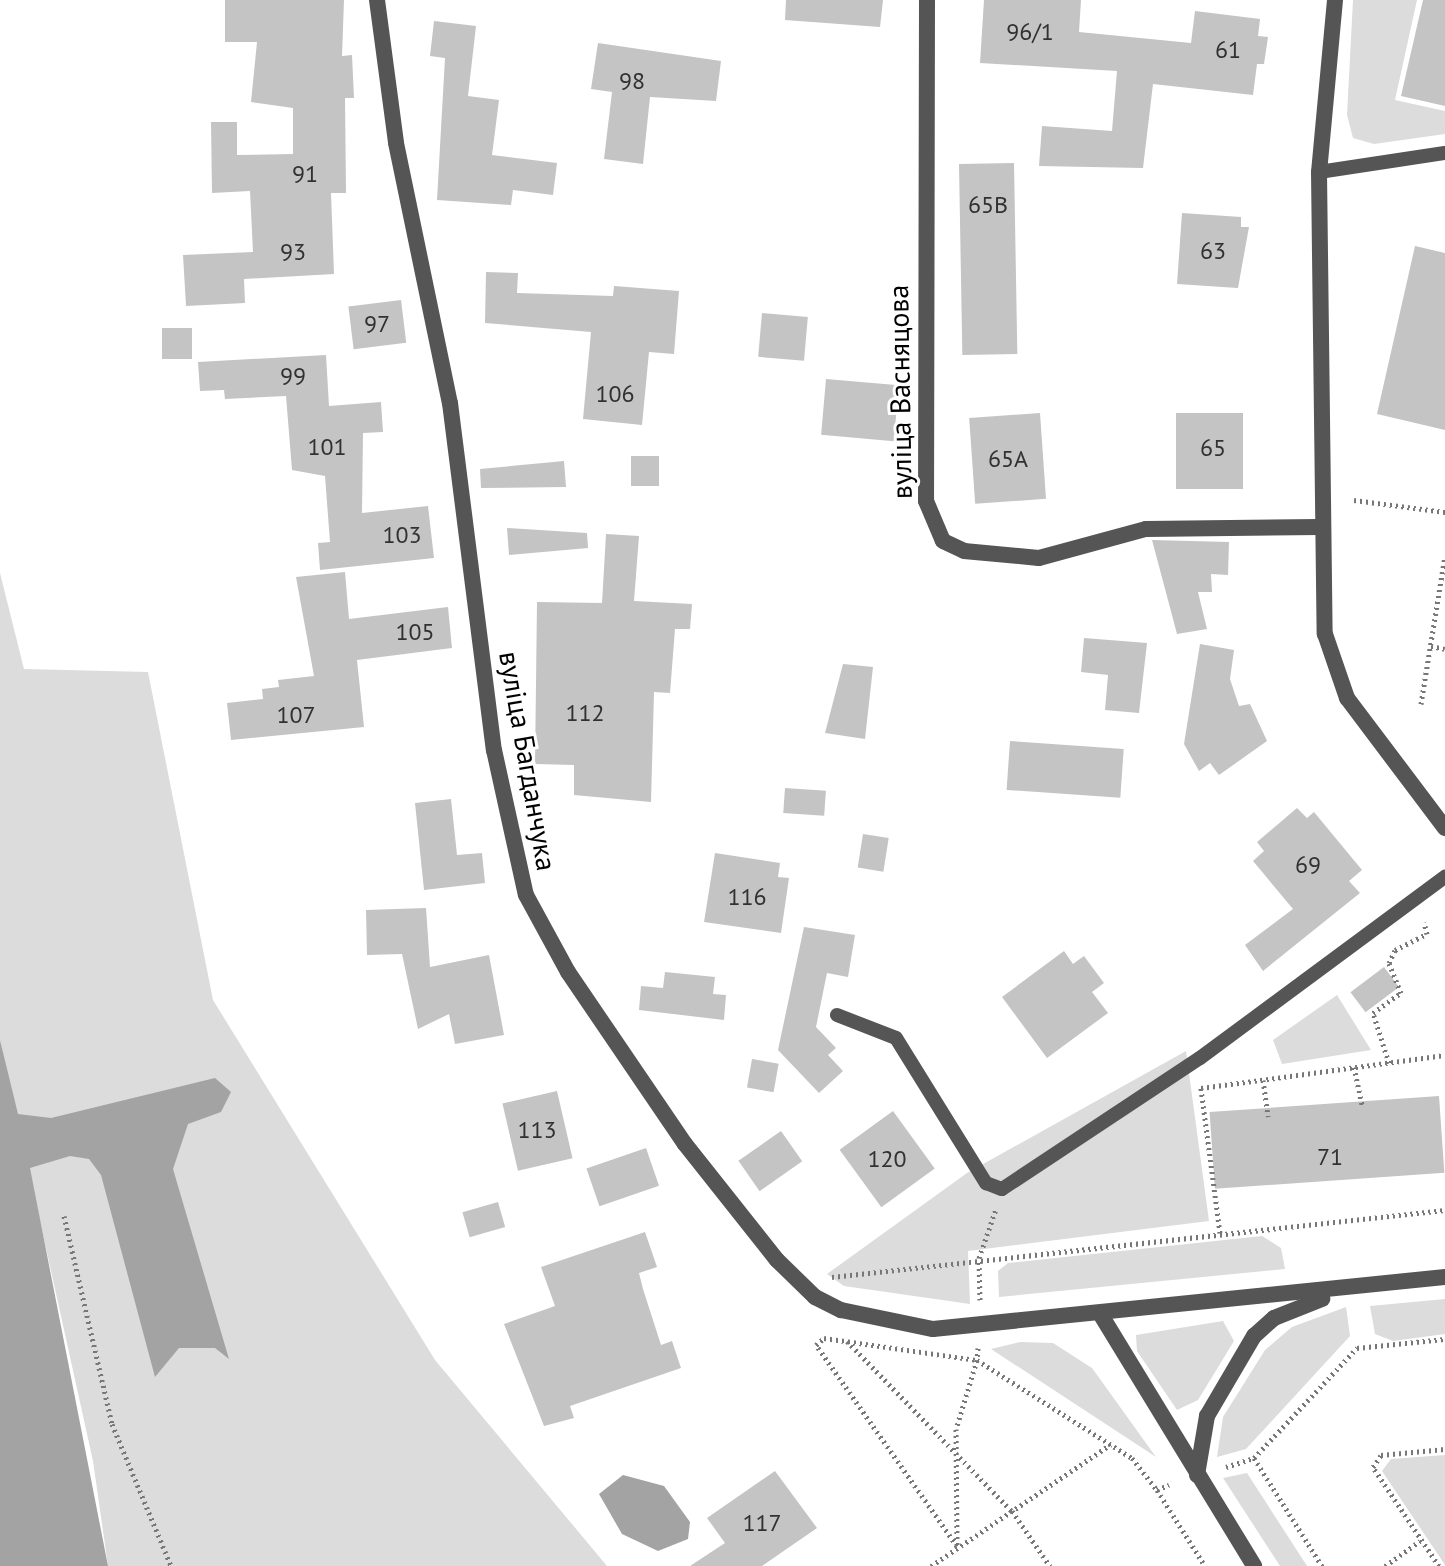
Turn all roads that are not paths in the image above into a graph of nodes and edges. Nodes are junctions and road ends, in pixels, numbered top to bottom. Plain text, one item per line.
1 (377, 0) edge
2 (927, 0) edge
3 (1335, 0) edge
4 (1445, 153) edge
5 (1319, 172) junction
6 (1319, 527) junction
7 (1445, 828) edge
8 (1445, 877) edge
9 (837, 1015) dead end
10 (1445, 1277) edge
11 (1349, 1289) junction
12 (1101, 1315) junction
13 (1197, 1475) junction
14 (1254, 1566) edge

1 - 12 street, вуліца Багданчука
2 - 6 street, вуліца Васняцова
3 - 5 street
4 - 5 lane
5 - 6 street
6 - 7 street
8 - 9 lane
10 - 11 street, вуліца Багданчука
11 - 12 street, вуліца Багданчука
11 - 13 street, вуліца Багданчука
12 - 13 street
13 - 14 street

